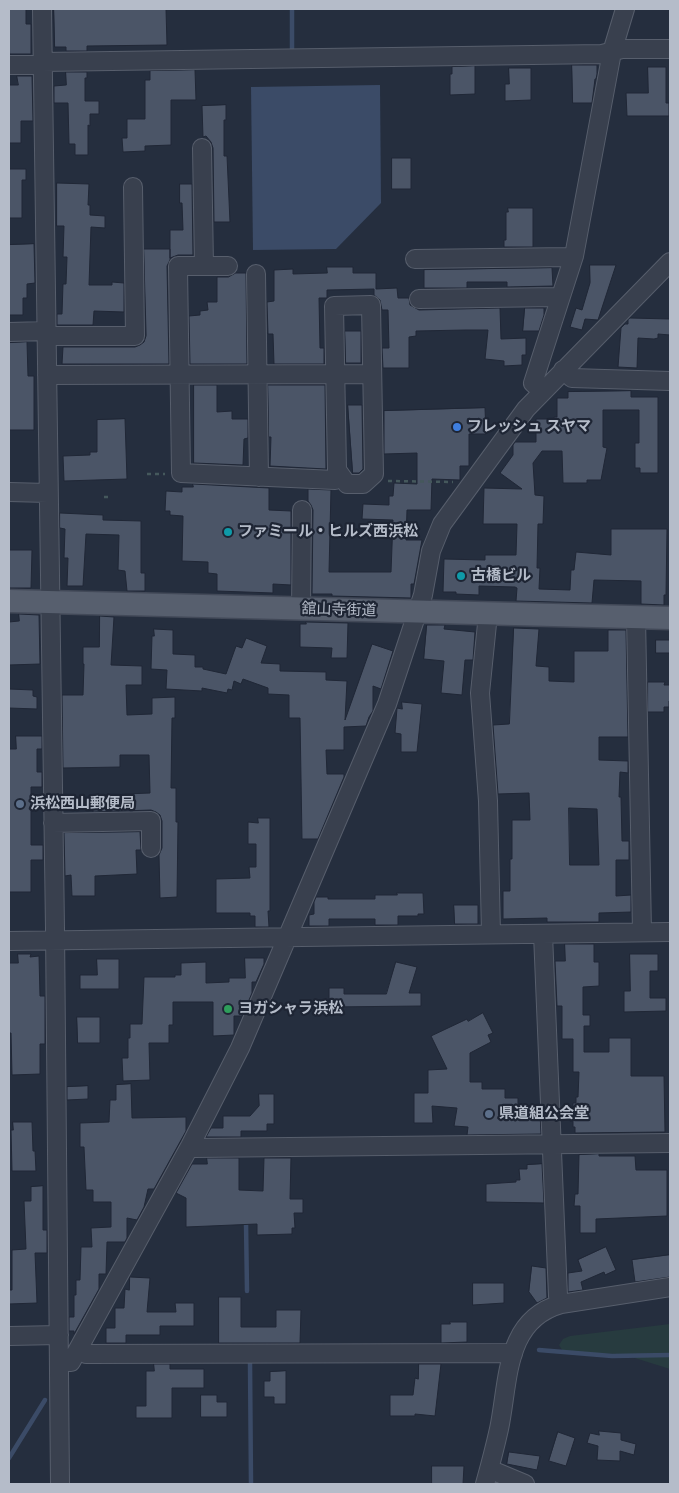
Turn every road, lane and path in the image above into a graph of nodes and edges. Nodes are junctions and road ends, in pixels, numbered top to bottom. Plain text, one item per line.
1 (42, 9) edge
2 (625, 9) edge
3 (670, 49) edge
4 (612, 52) junction
5 (42, 64) junction
6 (9, 65) edge
7 (202, 148) dead end
8 (133, 187) dead end
9 (573, 258) junction
10 (415, 259) dead end
11 (670, 262) edge
12 (204, 266) junction
13 (228, 266) dead end
14 (256, 274) dead end
15 (419, 299) dead end
16 (560, 299) junction
17 (9, 332) edge
18 (46, 334) junction
19 (564, 370) junction
20 (180, 374) junction
21 (257, 374) junction
22 (336, 374) junction
23 (372, 374) junction
24 (47, 375) junction
25 (670, 381) edge
26 (542, 391) junction
27 (259, 476) junction
28 (341, 476) junction
29 (370, 477) junction
30 (468, 487) junction
31 (9, 492) edge
32 (48, 493) junction
33 (104, 497) dead end
34 (108, 497) dead end
35 (302, 510) dead end
36 (9, 601) edge
37 (50, 602) junction
38 (301, 609) junction
39 (417, 612) junction
40 (488, 614) junction
41 (636, 617) junction
42 (670, 618) edge
43 (53, 823) junction
44 (151, 848) dead end
45 (642, 932) junction
46 (670, 932) edge
47 (491, 934) junction
48 (543, 934) junction
49 (286, 937) junction
50 (9, 941) edge
51 (55, 941) junction
52 (670, 1143) edge
53 (552, 1144) junction
54 (190, 1146) junction
55 (670, 1287) edge
56 (560, 1304) junction
57 (58, 1335) junction
58 (9, 1336) edge
59 (78, 1350) junction
60 (513, 1354) junction
61 (59, 1362) junction
62 (487, 1477) edge
63 (60, 1484) edge
64 (525, 1484) edge

1 - 5 street
2 - 4 street
3 - 4 street
4 - 5 street
4 - 9 street
5 - 6 street
5 - 18 street
7 - 12 street
8 - 18 street
9 - 10 street
9 - 16 street
11 - 19 street
12 - 13 street
12 - 20 street
14 - 21 street
15 - 16 street
16 - 26 street
17 - 18 street
18 - 24 street
19 - 25 street
19 - 26 street
20 - 21 street
20 - 24 street
20 - 27 street
21 - 22 street
21 - 27 street
22 - 23 street
22 - 23 street
22 - 28 street
23 - 29 street
24 - 32 street
26 - 30 street
27 - 28 street
28 - 29 street
29 - 30 path
30 - 39 street
31 - 32 street
32 - 37 street
33 - 34 path
35 - 38 street
36 - 37 main road, 舘山寺街道
37 - 38 main road, 舘山寺街道
37 - 43 street
38 - 39 main road, 舘山寺街道
39 - 40 main road, 舘山寺街道
39 - 49 street
40 - 41 main road, 舘山寺街道
40 - 47 street
41 - 42 main road, 舘山寺街道
41 - 45 street
43 - 44 street
43 - 51 street
45 - 46 street
45 - 48 street
47 - 48 street
47 - 49 street
48 - 53 street
49 - 51 street
49 - 54 street
50 - 51 street
51 - 57 street
52 - 53 street
53 - 54 street
53 - 56 street
54 - 59 street
55 - 56 street
56 - 60 street
57 - 58 street
57 - 61 street
59 - 60 street
59 - 61 street
60 - 62 street
61 - 63 street
62 - 64 street

